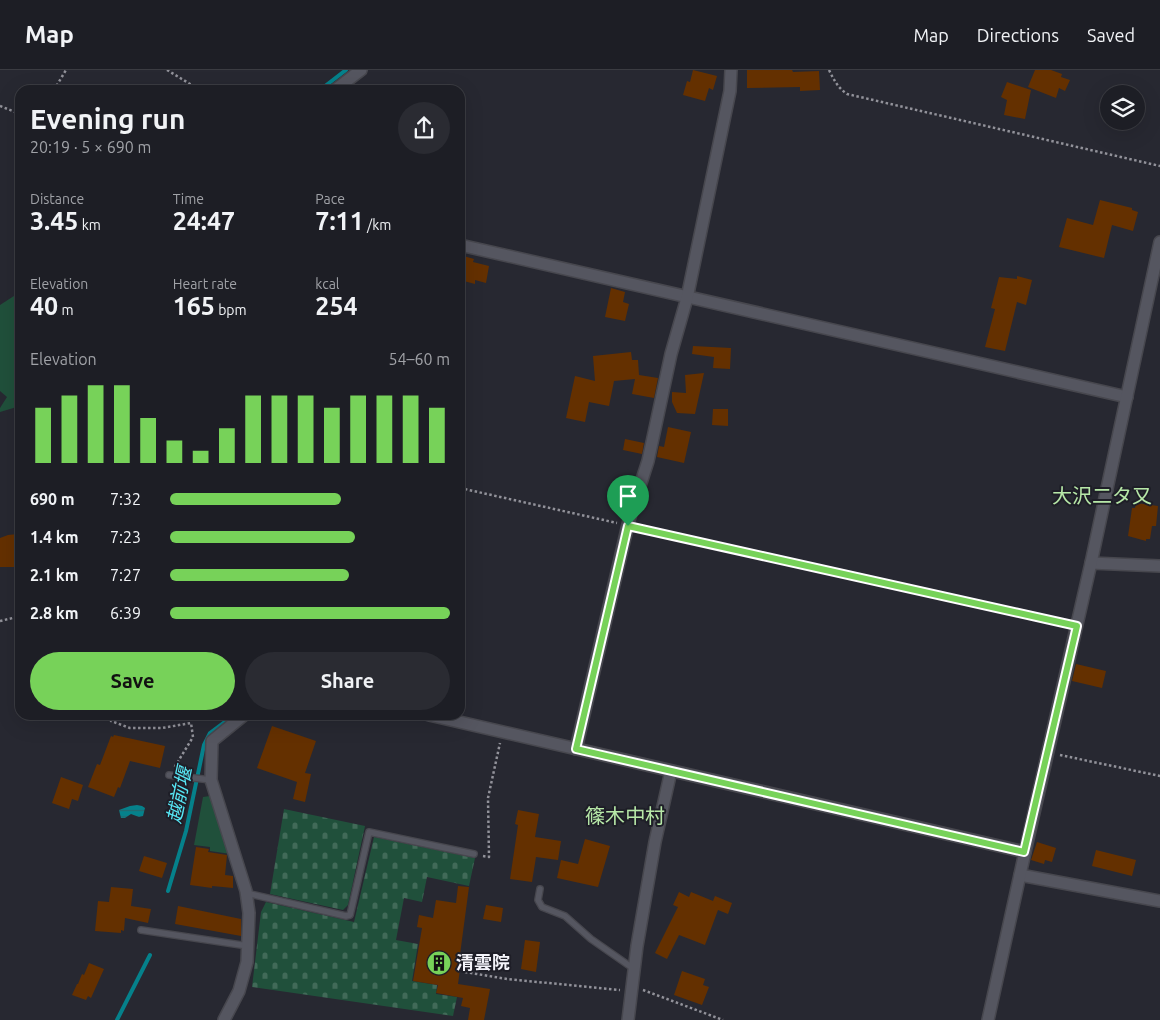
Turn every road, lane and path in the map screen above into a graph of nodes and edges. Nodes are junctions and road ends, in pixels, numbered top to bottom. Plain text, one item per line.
1 (66, 70) edge
2 (167, 70) edge
3 (361, 70) edge
4 (731, 70) edge
5 (829, 70) edge
6 (57, 85) edge
7 (192, 85) edge
8 (342, 85) edge
9 (0, 106) edge
10 (15, 112) edge
11 (1160, 166) edge
12 (1160, 242) edge
13 (465, 246) edge
14 (687, 298) junction
15 (1127, 397) junction
16 (465, 489) edge
17 (628, 526) junction
18 (1091, 563) junction
19 (1160, 566) edge
20 (15, 618) edge
21 (0, 621) edge
22 (1077, 626) junction
23 (110, 720) edge
24 (238, 720) edge
25 (450, 720) edge
26 (502, 732) junction
27 (576, 749) junction
28 (1049, 752) junction
29 (671, 771) junction
30 (169, 775) joint
31 (1160, 776) edge
32 (206, 779) junction
33 (1024, 852) junction
34 (474, 854) joint
35 (1020, 875) junction
36 (540, 889) dead end
37 (246, 894) junction
38 (1160, 901) edge
39 (141, 930) dead end
40 (248, 946) junction
41 (634, 969) junction
42 (465, 972) dead end
43 (632, 989) junction
44 (224, 1020) edge
45 (628, 1020) edge
46 (724, 1020) edge
47 (988, 1020) edge

1 - 6 path
2 - 7 path
3 - 8 street
4 - 14 street
5 - 11 path
9 - 10 path
12 - 15 street
13 - 14 street
14 - 15 street
14 - 17 street
15 - 18 street
16 - 17 path
17 - 22 path
17 - 27 street
18 - 19 street
18 - 22 street
20 - 21 path
22 - 28 street
23 - 30 path
24 - 32 street
25 - 26 street
26 - 27 street
26 - 34 path
27 - 29 street
28 - 31 path
28 - 33 street
29 - 33 street
29 - 41 street
30 - 32 lane
32 - 37 street
33 - 35 street
34 - 37 lane
35 - 38 street
35 - 47 street
36 - 41 lane
37 - 40 street
39 - 40 lane
40 - 44 street
41 - 43 street
42 - 43 path
43 - 45 street
43 - 46 path

